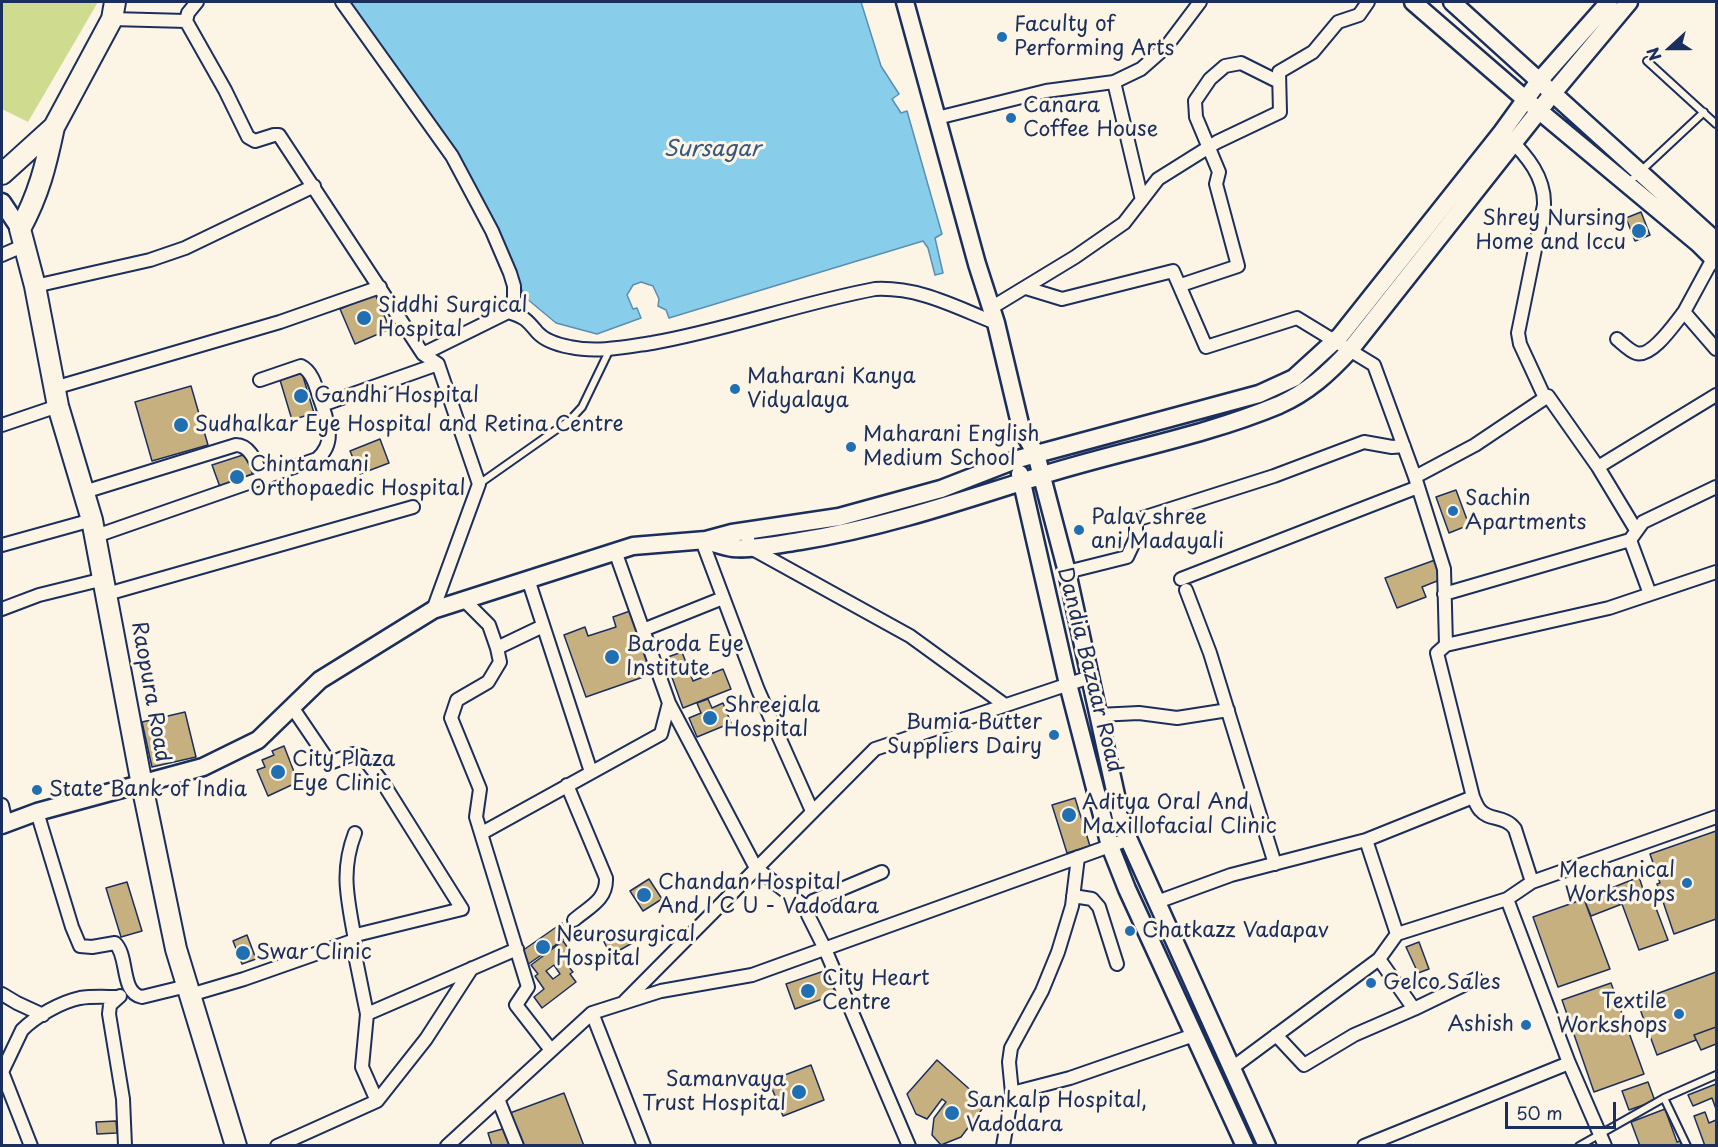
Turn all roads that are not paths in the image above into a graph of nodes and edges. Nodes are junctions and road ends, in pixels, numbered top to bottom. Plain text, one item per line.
1 (197, 2) edge
2 (342, 2) edge
3 (905, 2) edge
4 (1200, 2) edge
5 (1368, 2) edge
6 (1413, 2) edge
7 (1452, 2) edge
8 (1609, 2) edge
9 (1629, 2) edge
10 (114, 10) edge
11 (186, 21) junction
12 (1647, 61) dead end
13 (1539, 81) junction
14 (1114, 82) junction
15 (1279, 82) junction
16 (1552, 93) junction
17 (1525, 99) junction
18 (1539, 111) junction
19 (1704, 112) junction
20 (937, 118) junction
21 (1716, 124) edge
22 (54, 127) junction
23 (1508, 137) junction
24 (1209, 147) junction
25 (1640, 172) junction
26 (2, 174) edge
27 (1627, 184) junction
28 (314, 186) junction
29 (1142, 200) junction
30 (2, 202) edge
31 (23, 237) junction
32 (1716, 241) edge
33 (2, 255) edge
34 (1715, 258) edge
35 (1181, 285) junction
36 (35, 286) junction
37 (380, 287) junction
38 (1026, 288) junction
39 (508, 312) junction
40 (1684, 312) junction
41 (994, 316) junction
42 (1617, 339) dead end
43 (1335, 340) junction
44 (611, 349) junction
45 (1716, 349) edge
46 (1350, 350) junction
47 (423, 354) junction
48 (438, 364) junction
49 (260, 380) dead end
50 (1716, 395) edge
51 (56, 397) junction
52 (1545, 398) junction
53 (322, 405) junction
54 (2, 425) edge
55 (1021, 428) junction
56 (1404, 446) junction
57 (1036, 454) junction
58 (1018, 459) junction
59 (1598, 467) junction
60 (1041, 476) junction
61 (263, 478) junction
62 (1417, 482) junction
63 (1022, 483) junction
64 (479, 484) junction
65 (1716, 487) edge
66 (84, 492) junction
67 (413, 507) dead end
68 (94, 528) junction
69 (1633, 535) junction
70 (748, 539) junction
71 (704, 541) junction
72 (2, 545) edge
73 (615, 551) junction
74 (1067, 572) junction
75 (1716, 572) edge
76 (528, 579) junction
77 (106, 586) junction
78 (1444, 594) junction
79 (1650, 594) junction
80 (723, 598) junction
81 (464, 600) junction
82 (2, 609) edge
83 (433, 610) junction
84 (543, 626) junction
85 (643, 630) junction
86 (1446, 645) junction
87 (497, 648) junction
88 (1090, 677) junction
89 (1068, 684) junction
90 (669, 703) junction
91 (1005, 705) junction
92 (292, 707) junction
93 (1228, 710) junction
94 (1098, 715) junction
95 (591, 772) junction
96 (142, 785) junction
97 (567, 785) junction
98 (1473, 797) junction
99 (2, 805) edge
100 (812, 811) junction
101 (37, 813) junction
102 (1716, 817) edge
103 (4, 824) edge
104 (355, 833) dead end
105 (482, 833) junction
106 (1129, 839) junction
107 (1366, 840) junction
108 (1110, 846) junction
109 (1078, 857) junction
110 (1275, 864) junction
111 (756, 868) junction
112 (882, 872) dead end
113 (1532, 882) junction
114 (1073, 896) junction
115 (1507, 899) junction
116 (1157, 902) junction
117 (808, 909) junction
118 (574, 920) dead end
119 (1397, 934) junction
120 (355, 940) junction
121 (825, 948) junction
122 (517, 949) junction
123 (1379, 959) junction
124 (1117, 964) dead end
125 (472, 968) junction
126 (1476, 979) dead end
127 (129, 988) junction
128 (189, 990) junction
129 (2, 994) edge
130 (118, 998) junction
131 (622, 1004) junction
132 (1414, 1009) junction
133 (592, 1013) junction
134 (367, 1014) junction
135 (43, 1015) junction
136 (1194, 1035) junction
137 (1276, 1035) junction
138 (552, 1050) junction
139 (1569, 1063) junction
140 (1232, 1068) junction
141 (2, 1072) edge
142 (1716, 1075) edge
143 (1012, 1094) junction
144 (1664, 1098) junction
145 (498, 1099) junction
146 (377, 1101) junction
147 (1603, 1140) edge
148 (1266, 1142) edge
149 (232, 1145) edge
150 (1241, 1145) edge
151 (31, 1146) edge
152 (125, 1146) edge
153 (277, 1146) edge
154 (447, 1146) edge
155 (517, 1146) edge
156 (644, 1146) edge
157 (909, 1146) edge
158 (1004, 1146) edge
159 (1364, 1146) edge
160 (1579, 1146) edge
161 (1687, 1146) edge

1 - 11 street
2 - 39 street
3 - 20 street
4 - 14 street
5 - 15 street
6 - 17 street
7 - 13 street
8 - 13 street
9 - 16 street
10 - 11 street
10 - 22 main road
11 - 28 street
12 - 19 lane
13 - 16 street
13 - 17 street
14 - 20 street
14 - 29 street
15 - 24 street
15 - 24 street
16 - 18 street
16 - 25 street
17 - 18 street
17 - 23 street
18 - 23 street
18 - 27 street
19 - 21 lane
19 - 25 lane
20 - 41 street
22 - 26 main road
22 - 31 main road
23 - 43 street
23 - 46 street
23 - 52 street
24 - 29 street
24 - 35 street
25 - 27 lane
25 - 32 street
27 - 34 street
28 - 36 street
28 - 37 street
29 - 38 street
30 - 31 street
31 - 33 street
31 - 36 main road, Raopura Road
34 - 40 street
35 - 38 street
35 - 43 street
36 - 51 main road, Raopura Road
37 - 47 street
37 - 51 street
38 - 41 street
39 - 44 street
39 - 47 street
40 - 42 street
40 - 45 street
41 - 44 street
41 - 55 street
43 - 46 street
43 - 57 street
44 - 64 lane
46 - 56 street
46 - 60 street
47 - 48 street
48 - 53 street
48 - 64 street
49 - 53 street
50 - 59 street
51 - 54 street
51 - 66 main road, Raopura Road
52 - 59 street
52 - 62 street
53 - 61 street
55 - 57 street, Dandia Bazaar Road
55 - 58 street, Dandia Bazaar Road
56 - 62 street
56 - 74 street
57 - 58 street
57 - 60 street, Dandia Bazaar Road
58 - 63 street, Dandia Bazaar Road
58 - 70 street
59 - 69 street
60 - 63 street
60 - 74 street, Dandia Bazaar Road
61 - 66 street
61 - 68 street
62 - 78 street
62 - 93 street
63 - 70 street
63 - 89 street, Dandia Bazaar Road
64 - 83 street
65 - 69 street
66 - 68 main road, Raopura Road
67 - 77 street
68 - 72 street
68 - 77 main road, Raopura Road
69 - 78 street
69 - 79 street
70 - 71 street
70 - 91 street
71 - 73 street
71 - 80 street
73 - 76 street
73 - 85 street
74 - 88 street, Dandia Bazaar Road
75 - 79 street
76 - 81 street
76 - 84 street
77 - 82 street
77 - 96 main road, Raopura Road
78 - 86 street
79 - 86 street
80 - 85 street
80 - 100 street
81 - 83 street
81 - 87 street
83 - 92 street
84 - 87 street
84 - 95 street
85 - 90 street
86 - 98 street
87 - 105 street
88 - 89 street
88 - 94 street, Dandia Bazaar Road
89 - 91 street
89 - 108 street, Dandia Bazaar Road
90 - 95 street
90 - 111 street
91 - 100 street
92 - 96 street
92 - 120 street
93 - 94 street
93 - 110 street
94 - 106 street, Dandia Bazaar Road
95 - 97 street
96 - 101 street
96 - 128 main road, Raopura Road
97 - 105 street
97 - 118 street
98 - 107 street
98 - 113 street
99 - 103 street
100 - 111 street
101 - 103 street
101 - 127 street
102 - 113 street
104 - 120 street
105 - 122 street
106 - 108 street
106 - 116 street, Dandia Bazaar Road
107 - 110 street
107 - 119 street
108 - 109 street
108 - 136 street, Dandia Bazaar Road
109 - 114 street
109 - 121 street
110 - 116 street
111 - 117 street
111 - 131 street
112 - 117 street
113 - 115 street
114 - 124 street
114 - 143 street
115 - 119 street
115 - 139 street
116 - 140 street, Dandia Bazaar Road
117 - 121 street
119 - 123 street
120 - 128 street
120 - 134 street
121 - 131 street
121 - 157 street
122 - 125 street
122 - 138 street
123 - 132 street
123 - 137 street
125 - 134 street
125 - 146 street
126 - 132 street
127 - 128 street
127 - 130 street
128 - 149 main road, Raopura Road
129 - 135 street
130 - 135 street
130 - 152 street
131 - 133 street
132 - 137 street
133 - 138 street
133 - 156 street
134 - 146 street
135 - 141 street
136 - 143 street
136 - 150 street, Dandia Bazaar Road
137 - 140 street
138 - 145 street
139 - 147 street
139 - 159 street
140 - 148 street, Dandia Bazaar Road
141 - 151 street
142 - 144 lane
143 - 158 street
144 - 147 lane
144 - 161 lane
145 - 154 street
145 - 155 street
146 - 153 street
147 - 160 lane
148 - 150 street

